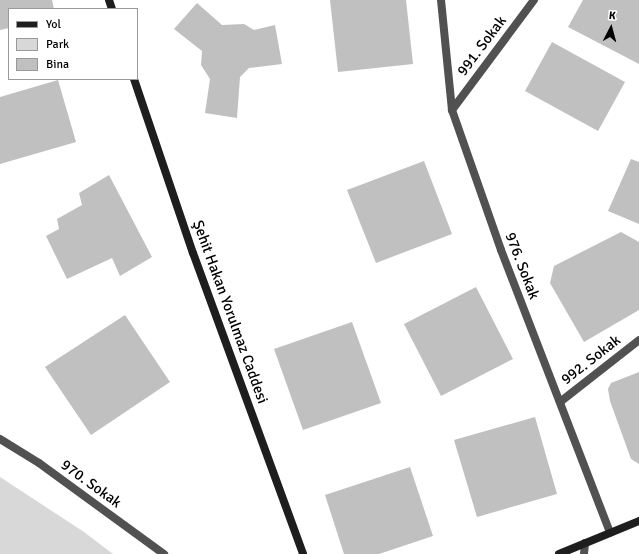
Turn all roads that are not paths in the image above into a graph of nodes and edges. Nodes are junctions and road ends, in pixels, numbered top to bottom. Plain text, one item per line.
1 (441, 0) edge
2 (534, 0) edge
3 (134, 80) edge
4 (452, 110) junction
5 (639, 340) edge
6 (560, 402) junction
7 (0, 439) edge
8 (639, 521) edge
9 (610, 533) junction
10 (586, 543) junction
11 (164, 554) edge
12 (303, 554) edge
13 (559, 554) edge
14 (584, 554) edge

1 - 4 street, 976. Sokak
2 - 4 street, 991. Sokak
3 - 12 street, Şehit Hakan Yorulmaz Caddesi
4 - 6 street, 976. Sokak
5 - 6 street, 992. Sokak
6 - 9 street, 976. Sokak
7 - 11 street, 970. Sokak
8 - 9 street
9 - 10 street
10 - 13 street
10 - 14 street

